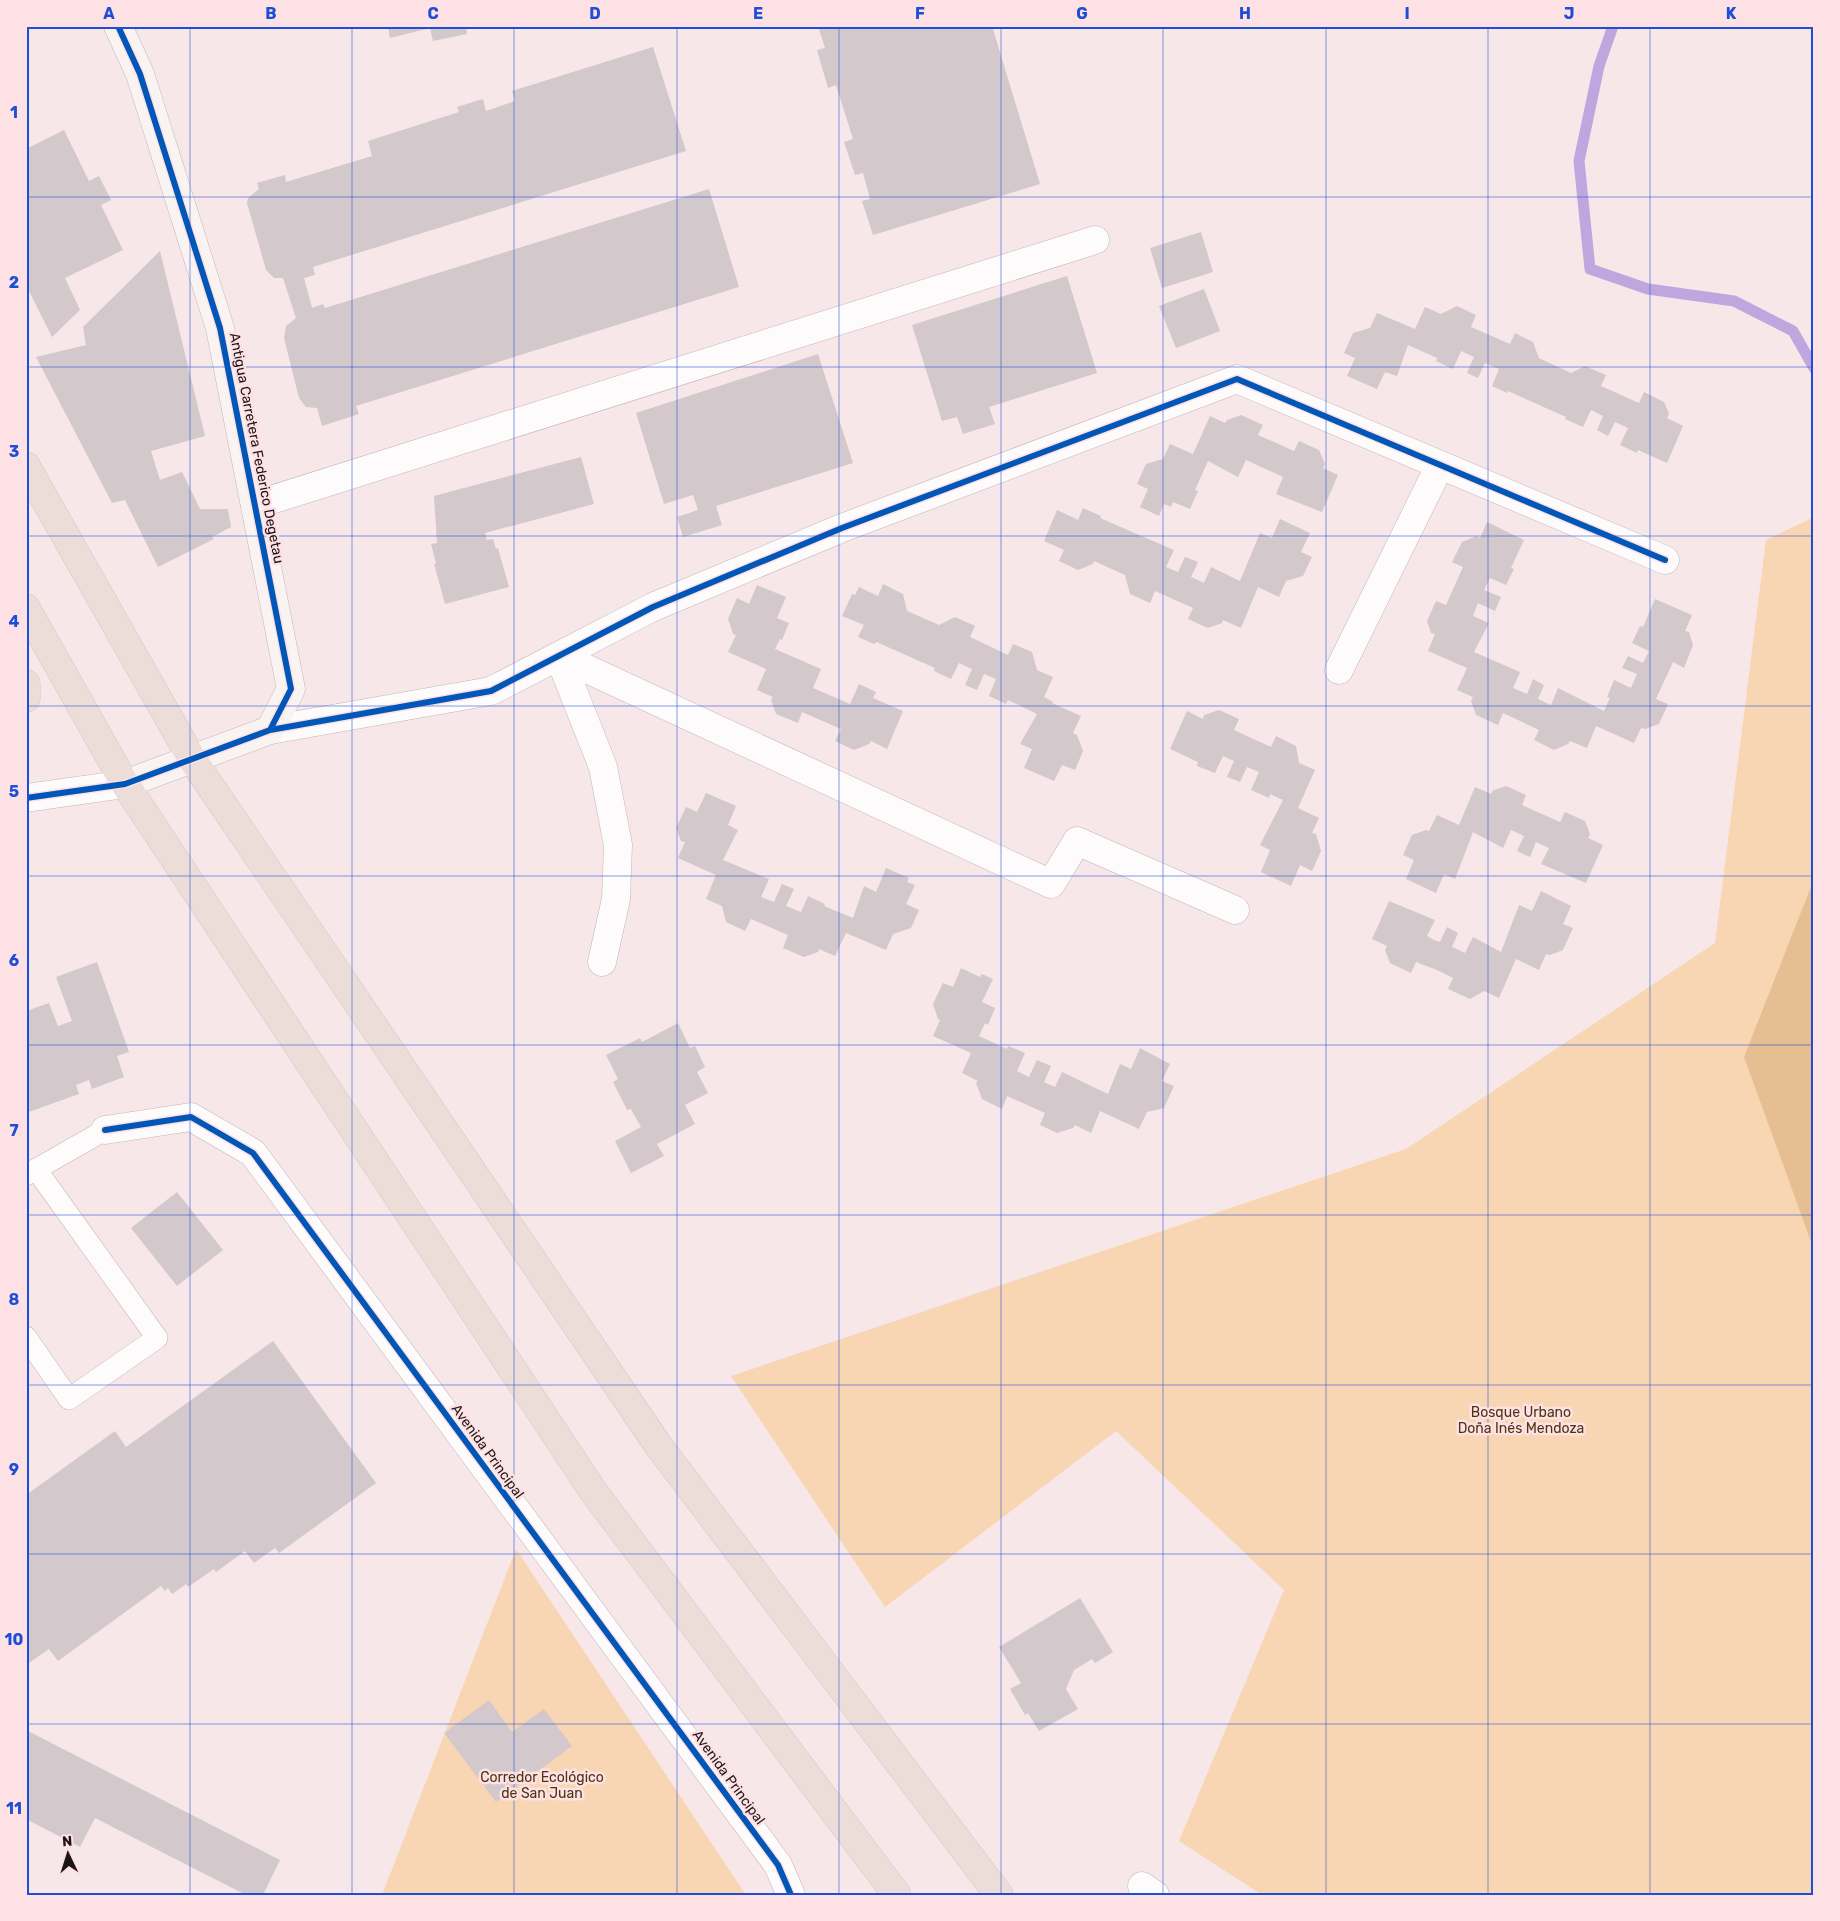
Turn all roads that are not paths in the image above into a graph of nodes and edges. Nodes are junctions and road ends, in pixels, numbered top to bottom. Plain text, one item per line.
1 (118, 26) edge
2 (1095, 240) dead end
3 (1440, 465) junction
4 (26, 466) edge
5 (255, 505) junction
6 (1666, 560) dead end
7 (26, 608) edge
8 (559, 656) junction
9 (1339, 670) dead end
10 (26, 684) edge
11 (26, 698) edge
12 (270, 730) junction
13 (192, 759) junction
14 (125, 784) junction
15 (26, 798) edge
16 (1234, 910) dead end
17 (602, 962) dead end
18 (105, 1130) joint
19 (31, 1172) edge
20 (29, 1350) edge
21 (791, 1895) edge
22 (897, 1895) edge
23 (999, 1895) edge

1 - 5 street, Antigua Carretera Federico Degetau
2 - 5 street
3 - 6 street
3 - 8 street
3 - 9 street
4 - 13 highway
5 - 12 street, Antigua Carretera Federico Degetau
7 - 14 highway
8 - 12 street
8 - 16 street
8 - 17 street
10 - 11 highway
12 - 13 street
13 - 14 street
13 - 23 highway
14 - 15 street
14 - 22 highway
18 - 19 lane
18 - 21 street, Avenida Principal
19 - 20 lane

